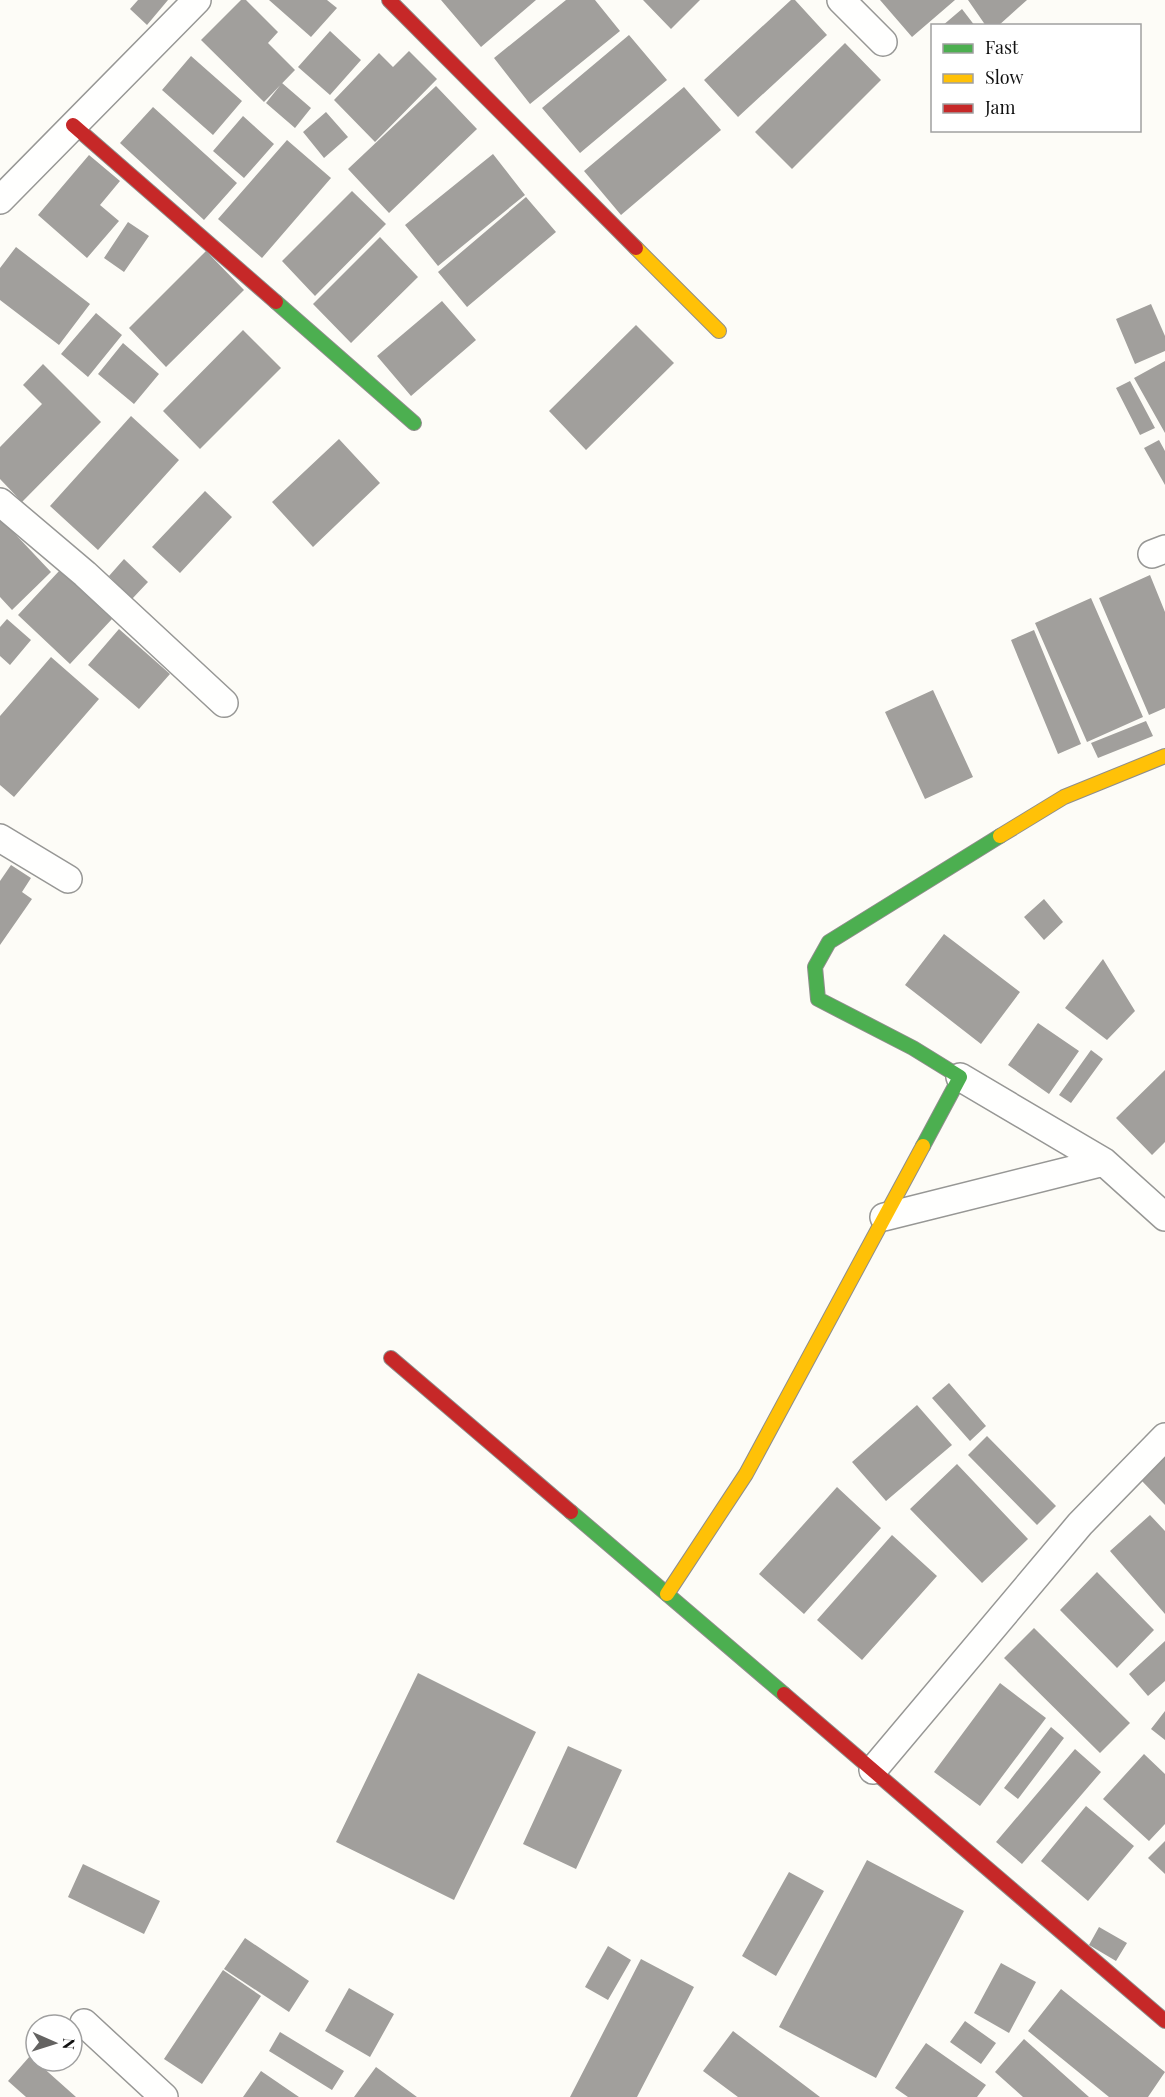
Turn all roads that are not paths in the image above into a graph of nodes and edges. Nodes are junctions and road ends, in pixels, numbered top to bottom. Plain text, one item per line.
1 (197, 0) edge
2 (389, 0) edge
3 (841, 0) edge
4 (883, 42) dead end
5 (73, 125) junction
6 (0, 200) edge
7 (719, 331) dead end
8 (414, 423) dead end
9 (0, 502) edge
10 (224, 703) dead end
11 (1165, 756) edge
12 (0, 838) edge
13 (68, 879) dead end
14 (960, 1077) junction
15 (1104, 1162) junction
16 (884, 1217) junction
17 (1165, 1217) edge
18 (391, 1358) dead end
19 (1165, 1437) edge
20 (667, 1594) junction
21 (873, 1770) junction
22 (1165, 2021) edge
23 (84, 2023) dead end
24 (164, 2097) edge

1 - 5 street
2 - 7 street
3 - 4 street
5 - 6 street
5 - 8 street
9 - 10 street
11 - 14 street
12 - 13 street
14 - 15 street
14 - 16 street
15 - 16 street
15 - 17 street
16 - 20 street
18 - 20 street
19 - 21 street
20 - 21 street
21 - 22 street
23 - 24 street

